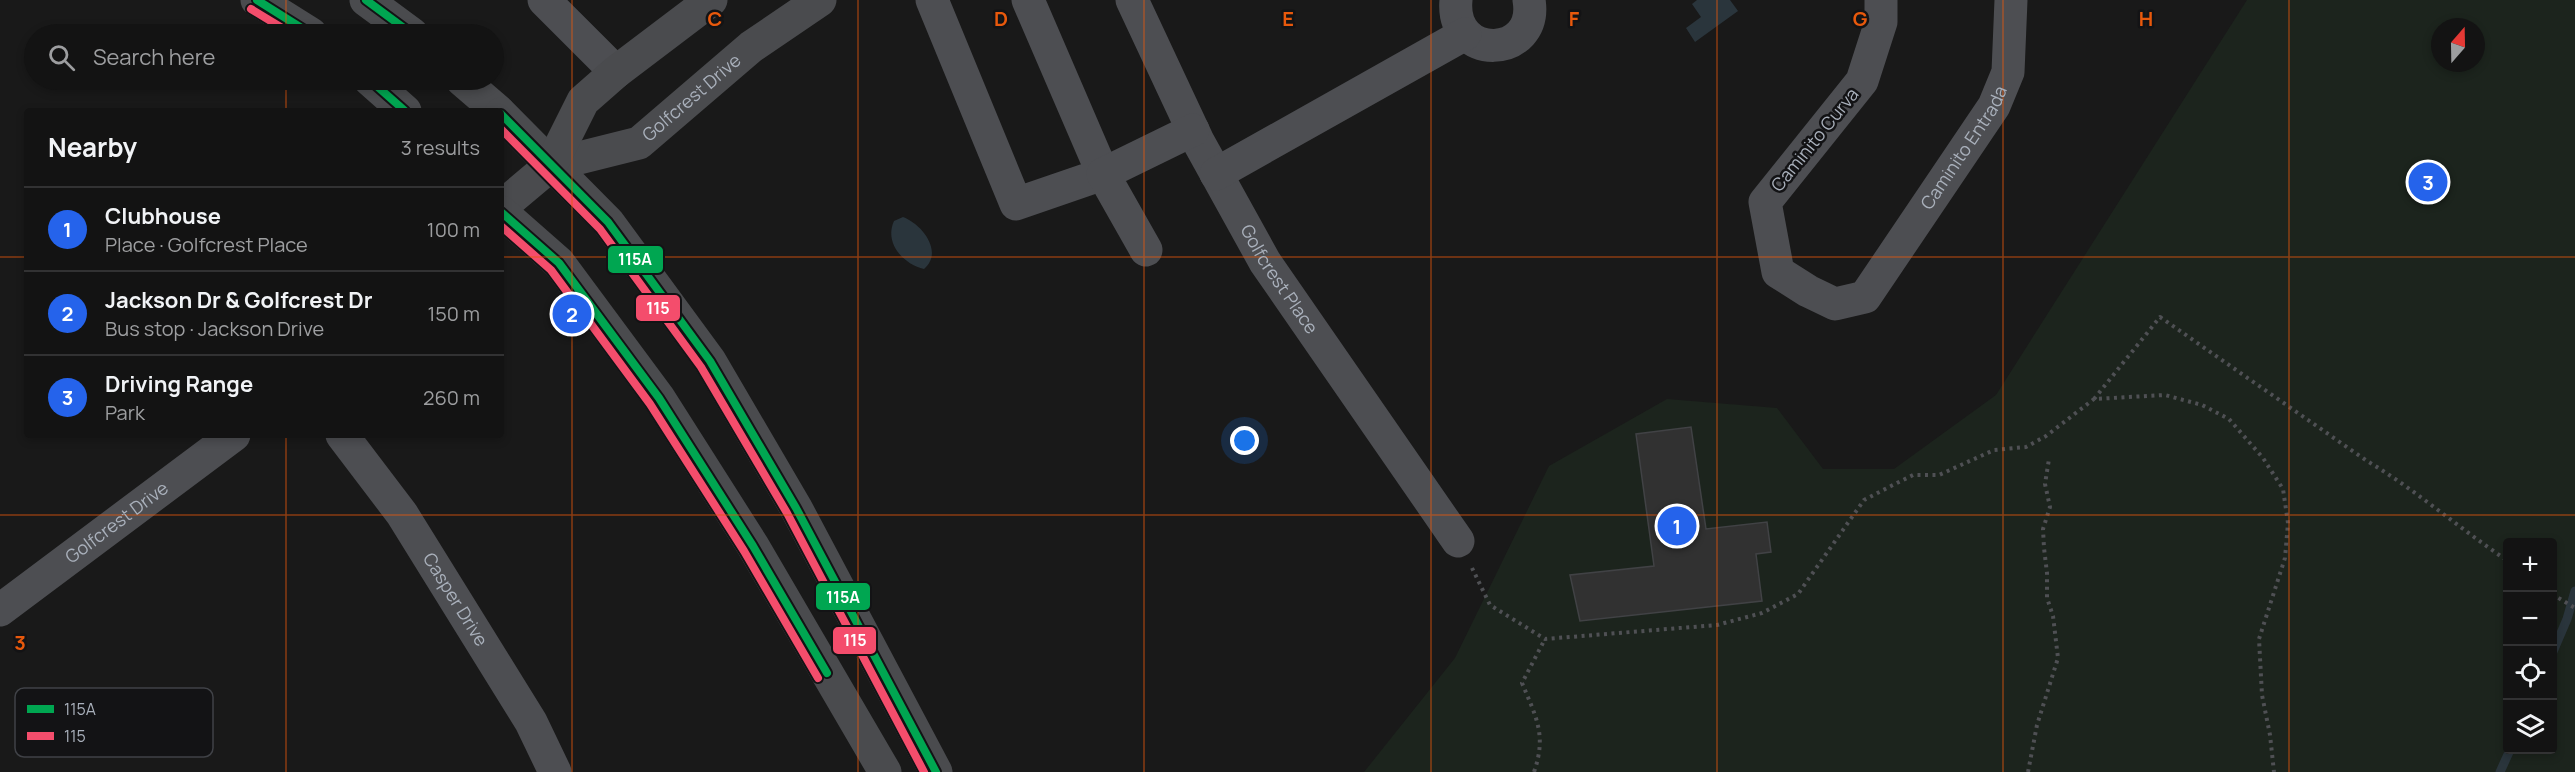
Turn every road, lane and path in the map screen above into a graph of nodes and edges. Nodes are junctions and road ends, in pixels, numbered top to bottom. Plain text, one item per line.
1 (257, 0) edge
2 (544, 0) edge
3 (820, 0) edge
4 (932, 0) edge
5 (1028, 0) edge
6 (1132, 0) edge
7 (1456, 0) edge
8 (1529, 0) edge
9 (1881, 0) edge
10 (2011, 0) edge
11 (708, 1) edge
12 (375, 2) edge
13 (295, 24) edge
14 (400, 24) edge
15 (1464, 34) junction
16 (616, 72) junction
17 (381, 90) edge
18 (473, 90) edge
19 (402, 108) edge
20 (493, 108) edge
21 (504, 118) edge
22 (1193, 130) junction
23 (551, 165) junction
24 (1103, 174) junction
25 (1216, 174) junction
26 (504, 204) edge
27 (504, 215) edge
28 (1146, 250) dead end
29 (1877, 281) joint
30 (2094, 399) junction
31 (230, 438) edge
32 (344, 438) edge
33 (2049, 459) dead end
34 (1458, 541) joint
35 (2503, 558) edge
36 (2557, 597) edge
37 (2575, 608) edge
38 (0, 610) edge
39 (1545, 639) junction
40 (555, 772) edge
41 (885, 772) edge
42 (936, 772) edge
43 (1534, 772) edge
44 (2028, 772) edge
45 (2274, 772) edge

1 - 13 main road
2 - 16 street
3 - 23 main road, Golfcrest Drive
4 - 24 street
5 - 24 street
6 - 22 street, Golfcrest Place
7 - 15 street
8 - 15 street
9 - 29 street, Caminito Curva
10 - 29 street, Caminito Entrada
11 - 16 main road, Golfcrest Drive
12 - 14 main road
15 - 25 street
16 - 23 main road, Golfcrest Drive
17 - 19 main road
18 - 20 main road
21 - 23 main road
22 - 24 street
22 - 25 street, Golfcrest Place
23 - 26 main road, Golfcrest Drive
23 - 42 main road
24 - 28 street
25 - 34 street, Golfcrest Place
27 - 41 main road
30 - 35 path
30 - 39 path
30 - 45 path
31 - 38 street, Golfcrest Drive
32 - 40 street, Casper Drive
33 - 44 path
34 - 39 path
36 - 37 path
39 - 43 path

